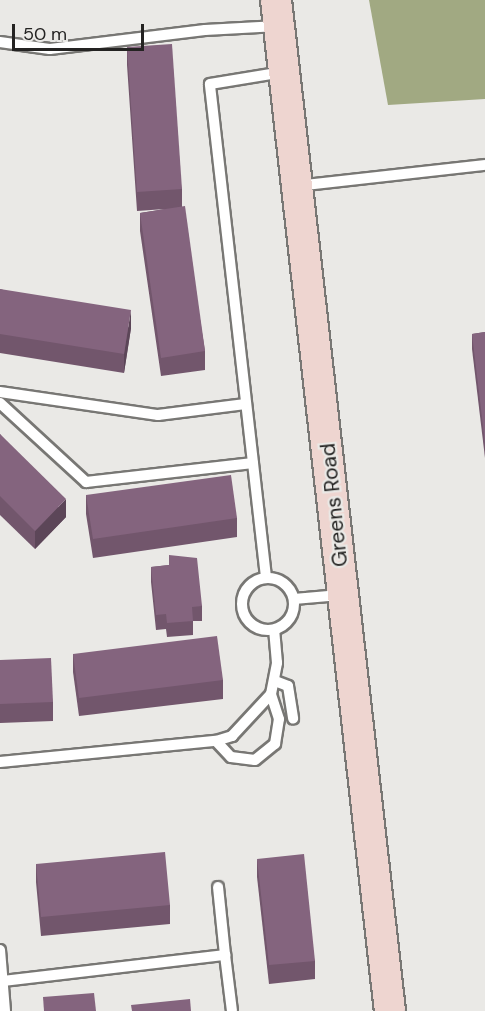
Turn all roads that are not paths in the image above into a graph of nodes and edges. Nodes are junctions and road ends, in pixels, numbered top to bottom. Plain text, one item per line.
1 (277, 13) edge
2 (0, 42) edge
3 (283, 72) junction
4 (485, 165) edge
5 (296, 186) junction
6 (0, 392) edge
7 (0, 403) edge
8 (245, 404) junction
9 (253, 463) junction
10 (266, 577) junction
11 (344, 595) junction
12 (294, 599) junction
13 (274, 630) junction
14 (275, 681) junction
15 (271, 694) junction
16 (293, 719) dead end
17 (216, 741) junction
18 (0, 762) edge
19 (218, 887) dead end
20 (0, 950) edge
21 (225, 955) junction
22 (3, 981) junction
23 (5, 1011) edge
24 (232, 1011) edge
25 (390, 1011) edge

1 - 2 lane
1 - 3 main road, Greens Road
3 - 5 main road, Greens Road
3 - 8 lane
4 - 5 lane
5 - 11 main road, Greens Road
6 - 8 lane
7 - 9 lane
8 - 9 lane
9 - 10 lane
10 - 12 lane
10 - 13 lane
11 - 12 lane
11 - 25 main road, Greens Road
12 - 13 lane
13 - 14 lane
14 - 15 lane
14 - 16 lane
15 - 17 lane
15 - 17 lane
17 - 18 lane
19 - 21 lane
20 - 22 lane
21 - 22 lane
21 - 24 lane
22 - 23 lane

